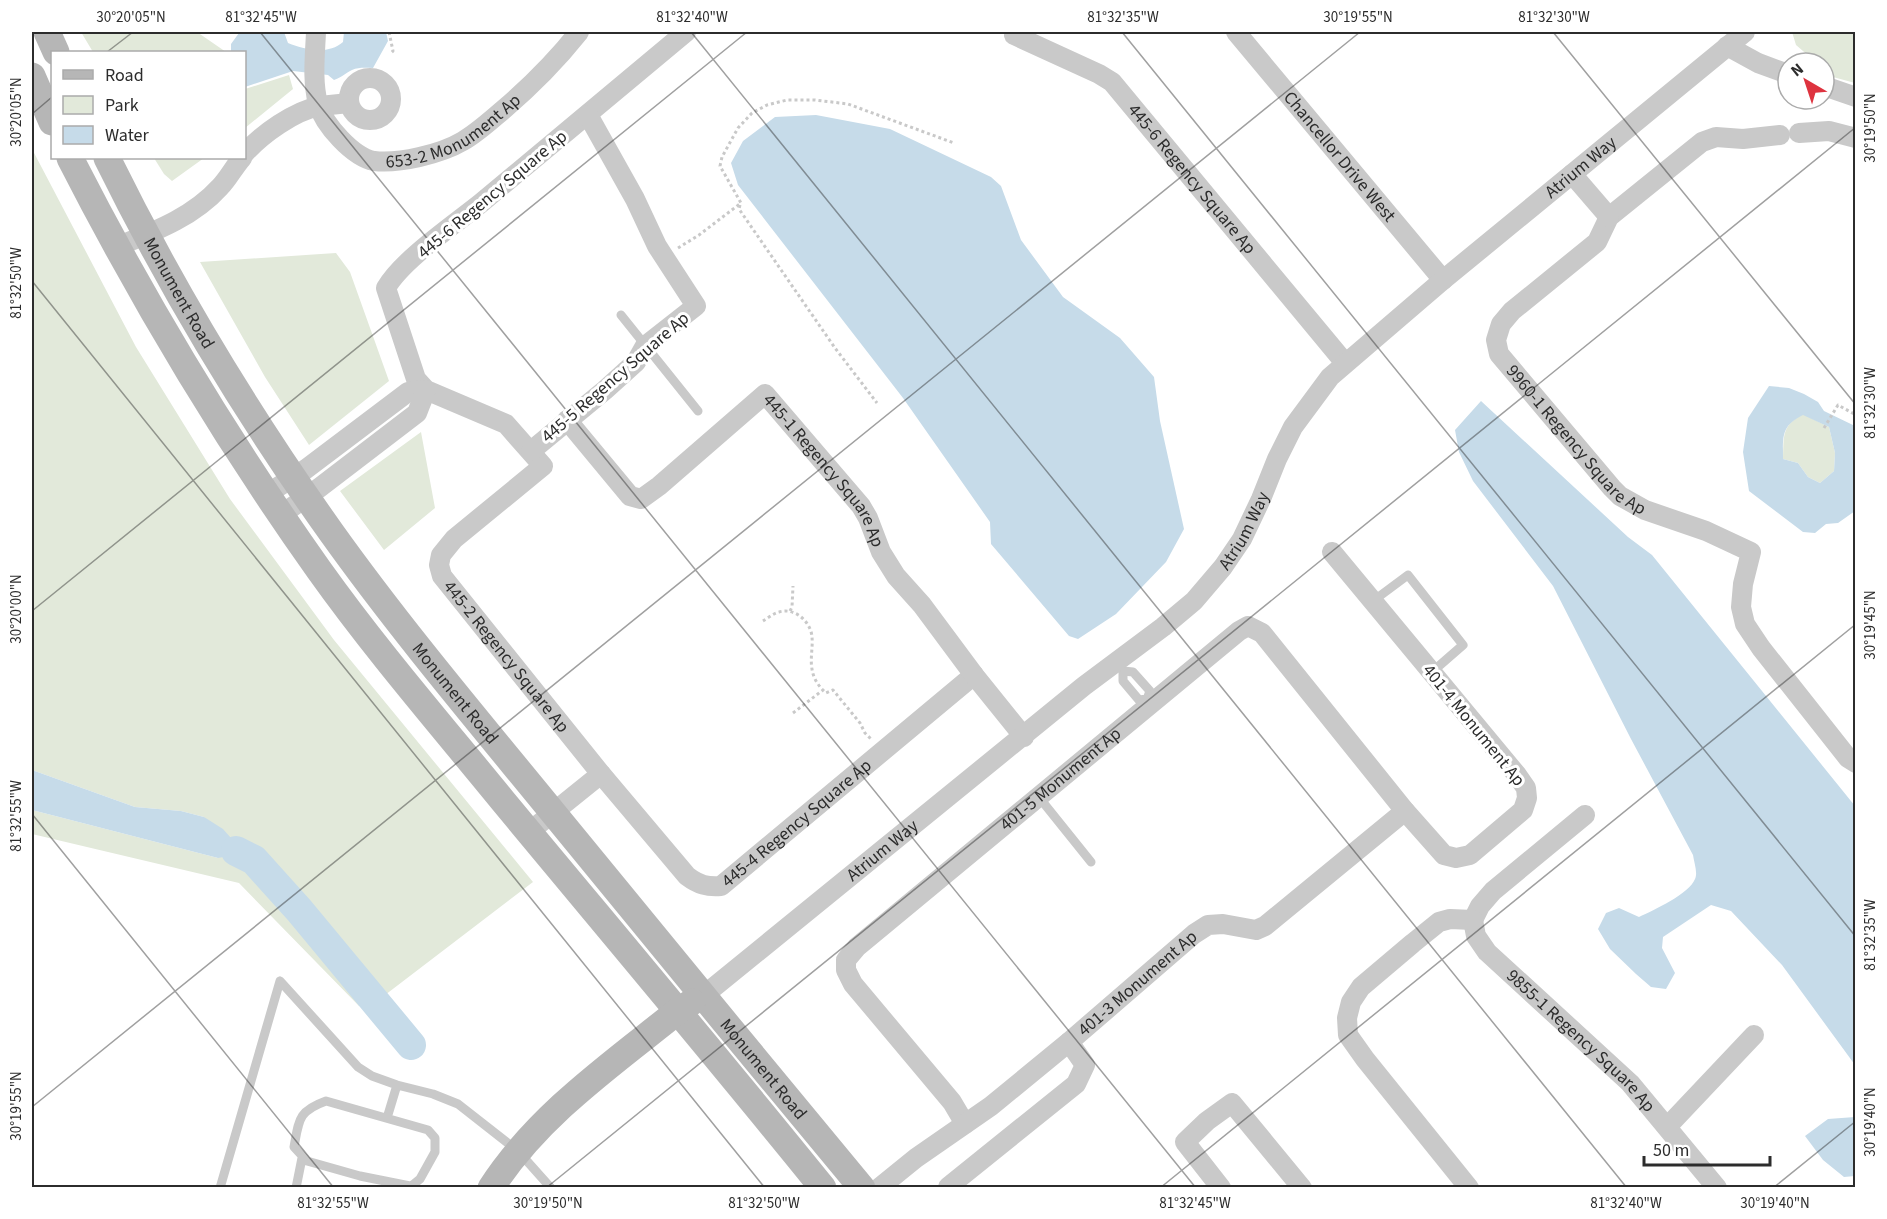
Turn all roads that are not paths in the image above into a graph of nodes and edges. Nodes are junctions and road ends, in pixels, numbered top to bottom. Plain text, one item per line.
1 (47, 32) edge
2 (579, 32) edge
3 (686, 32) edge
4 (1016, 32) edge
5 (1236, 32) edge
6 (1745, 32) edge
7 (316, 36) edge
8 (1727, 46) junction
9 (56, 51) edge
10 (1776, 70) edge
11 (32, 76) edge
12 (1836, 90) edge
13 (1856, 97) edge
14 (349, 103) junction
15 (318, 106) junction
16 (588, 115) junction
17 (51, 120) edge
18 (1856, 138) edge
19 (246, 152) edge
20 (71, 159) edge
21 (108, 159) edge
22 (241, 159) edge
23 (1572, 174) junction
24 (1609, 217) junction
25 (146, 235) junction
26 (116, 247) junction
27 (1443, 280) junction
28 (621, 315) dead end
29 (645, 346) junction
30 (1345, 363) junction
31 (426, 390) junction
32 (698, 411) dead end
33 (567, 420) junction
34 (357, 430) junction
35 (370, 448) junction
36 (537, 458) junction
37 (301, 487) junction
38 (274, 505) junction
39 (1332, 552) dead end
40 (1373, 601) junction
41 (1120, 667) junction
42 (1432, 672) junction
43 (975, 675) junction
44 (1149, 701) junction
45 (1024, 737) junction
46 (1856, 762) edge
47 (602, 774) junction
48 (1038, 796) junction
49 (1405, 811) junction
50 (554, 813) junction
51 (1585, 816) dead end
52 (529, 832) junction
53 (1091, 862) dead end
54 (1473, 920) junction
55 (703, 996) junction
56 (678, 1011) junction
57 (1754, 1035) dead end
58 (1068, 1042) junction
59 (397, 1085) junction
60 (387, 1118) junction
61 (965, 1124) junction
62 (1667, 1126) junction
63 (518, 1152) junction
64 (302, 1158) junction
65 (410, 1187) edge
66 (948, 1187) edge
67 (220, 1188) edge
68 (296, 1188) edge
69 (491, 1188) edge
70 (551, 1188) edge
71 (824, 1188) edge
72 (862, 1188) edge
73 (879, 1188) edge
74 (1221, 1188) edge
75 (1302, 1188) edge
76 (1469, 1188) edge
77 (1717, 1188) edge

1 - 9 main road
2 - 15 street, 653-2 Monument Ap
3 - 16 street, 445-6 Regency Square Ap
4 - 30 street, 445-6 Regency Square Ap
5 - 27 street, Chancellor Drive West
6 - 8 street, Atrium Way
7 - 15 street
8 - 10 street
8 - 23 street, Atrium Way
11 - 17 main road
12 - 13 street
14 - 14 street
14 - 15 street
15 - 19 street
16 - 29 street, 445-5 Regency Square Ap
16 - 31 street, 445-6 Regency Square Ap
18 - 24 street, 9960-1 Regency Square Ap
20 - 26 main road, Monument Road
21 - 25 main road, Monument Road
22 - 25 street
23 - 24 street
23 - 27 street, Atrium Way
24 - 46 street, 9960-1 Regency Square Ap
25 - 26 street
25 - 37 main road, Monument Road
26 - 38 main road, Monument Road
27 - 30 street, Atrium Way
28 - 29 lane
29 - 32 lane
29 - 33 street, 445-5 Regency Square Ap
30 - 41 street, Atrium Way
31 - 34 street
31 - 35 street
31 - 36 street
33 - 36 street, 445-5 Regency Square Ap
33 - 43 street, 445-1 Regency Square Ap
34 - 35 street
34 - 37 street
35 - 37 street
36 - 47 street, 445-2 Regency Square Ap
37 - 38 street
37 - 50 main road, Monument Road
38 - 52 main road, Monument Road
39 - 40 street, 401-4 Monument Ap
40 - 42 street, 401-4 Monument Ap
40 - 42 lane
41 - 44 lane
41 - 45 street, Atrium Way
42 - 49 street, 401-4 Monument Ap
43 - 45 street, 445-1 Regency Square Ap
43 - 47 street, 445-4 Regency Square Ap
44 - 48 street, 401-5 Monument Ap
44 - 49 street, 401-5 Monument Ap
45 - 55 street, Atrium Way
47 - 50 street
48 - 53 lane
48 - 61 street, 401-5 Monument Ap
49 - 58 street, 401-3 Monument Ap
50 - 52 street
50 - 55 main road, Monument Road
51 - 54 street
52 - 56 main road, Monument Road
54 - 62 street, 9855-1 Regency Square Ap
54 - 76 street
55 - 56 main road
55 - 72 main road, Monument Road
56 - 63 main road
56 - 71 main road, Monument Road
57 - 62 street
58 - 61 street, 401-3 Monument Ap
58 - 66 street
59 - 60 lane
59 - 63 lane
59 - 67 lane
60 - 64 lane
60 - 65 lane
61 - 73 street, 401-3 Monument Ap
62 - 77 street, 9855-1 Regency Square Ap
63 - 69 main road
63 - 70 lane
64 - 65 lane
64 - 68 lane
74 - 75 street

